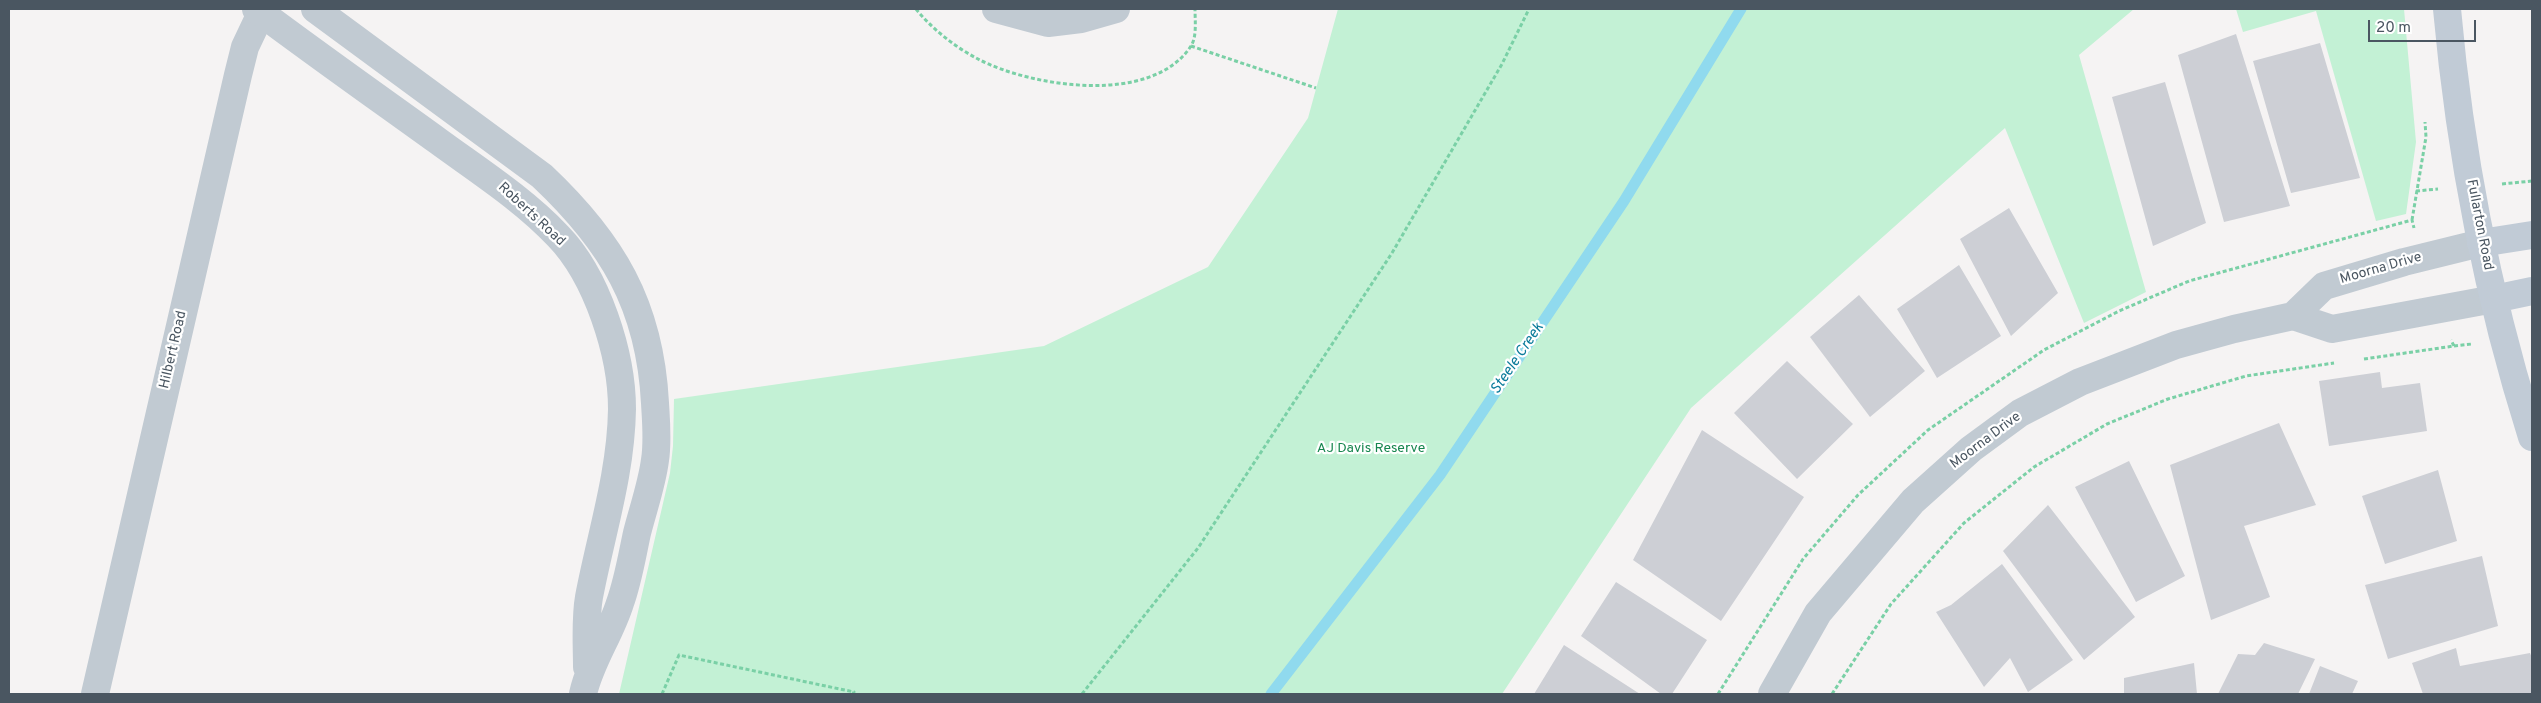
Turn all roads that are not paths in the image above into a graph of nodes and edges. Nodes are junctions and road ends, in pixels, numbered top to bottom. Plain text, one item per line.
1 (316, 9) edge
2 (996, 9) edge
3 (1116, 9) edge
4 (2447, 9) edge
5 (260, 10) edge
6 (2532, 235) edge
7 (2481, 244) junction
8 (2532, 291) edge
9 (2494, 298) junction
10 (2294, 316) junction
11 (2532, 437) edge
12 (585, 687) edge
13 (95, 694) edge
14 (1772, 694) edge

1 - 12 street, Roberts Road
2 - 3 street
4 - 7 main road, Fullarton Road
5 - 12 street, Roberts Road
5 - 13 street, Hilbert Road
6 - 7 main road
7 - 9 main road, Fullarton Road
7 - 10 street, Moorna Drive
8 - 9 main road
9 - 10 street, Moorna Drive
9 - 11 main road, Fullarton Road
10 - 14 street, Moorna Drive

